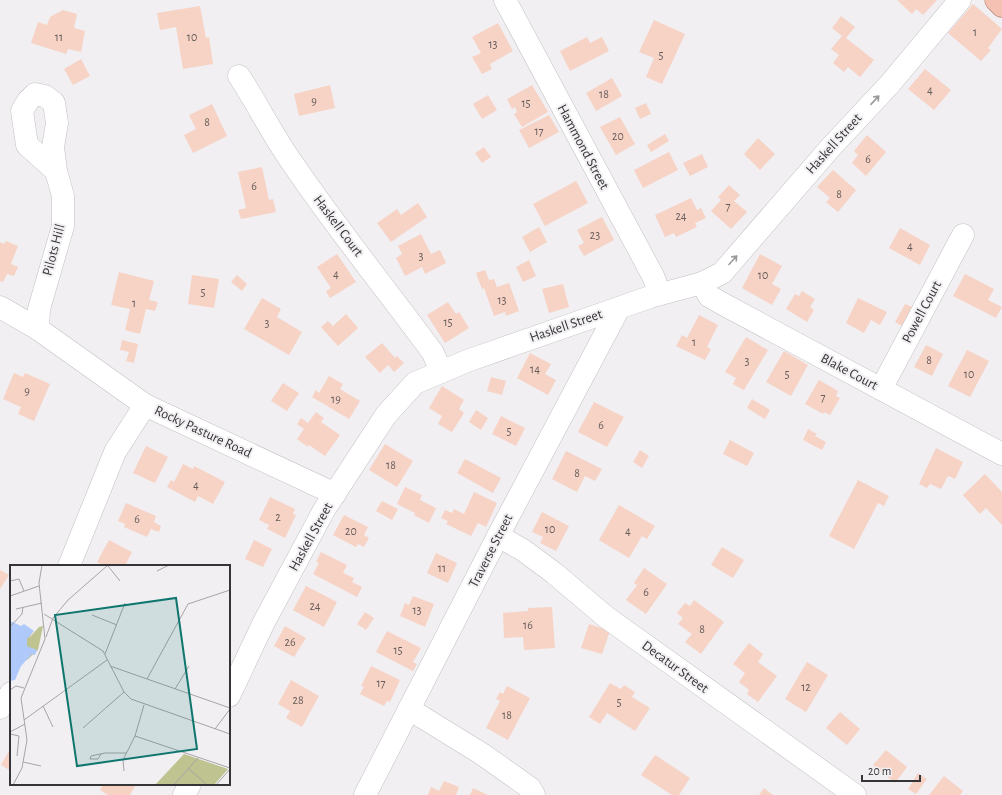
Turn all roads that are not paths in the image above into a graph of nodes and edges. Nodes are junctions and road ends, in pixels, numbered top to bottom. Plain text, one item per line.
1 (505, 0) edge
2 (960, 0) edge
3 (996, 0) edge
4 (1002, 6) edge
5 (239, 76) dead end
6 (56, 171) dead end
7 (963, 235) dead end
8 (702, 283) junction
9 (660, 294) junction
10 (0, 307) edge
11 (619, 308) junction
12 (38, 328) junction
13 (441, 372) junction
14 (881, 389) junction
15 (145, 405) junction
16 (1002, 454) edge
17 (335, 494) junction
18 (498, 536) junction
19 (69, 565) edge
20 (10, 694) edge
21 (230, 694) edge
22 (0, 708) edge
23 (409, 709) junction
24 (189, 785) edge
25 (184, 795) edge
26 (365, 795) edge
27 (534, 795) edge
28 (855, 795) edge

1 - 9 street, Hammond Street
8 -> 2 street, Haskell Street
3 - 4 main road
5 - 13 street, Haskell Court
6 - 12 street, Pilots Hill
7 - 14 street, Powell Court
8 - 9 street, Haskell Street
8 - 14 street, Blake Court
9 - 11 street, Haskell Street
10 - 12 street
11 - 13 street, Haskell Street
11 - 18 street, Traverse Street
12 - 15 street
13 - 17 street, Haskell Street
14 - 16 street, Blake Court
15 - 17 street, Rocky Pasture Road
15 - 19 street, Rocky Pasture Road
17 - 21 street, Haskell Street
18 - 23 street, Traverse Street
18 - 28 street, Decatur Street
20 - 22 street
23 - 26 street, Traverse Street
23 - 27 street
24 - 25 street

